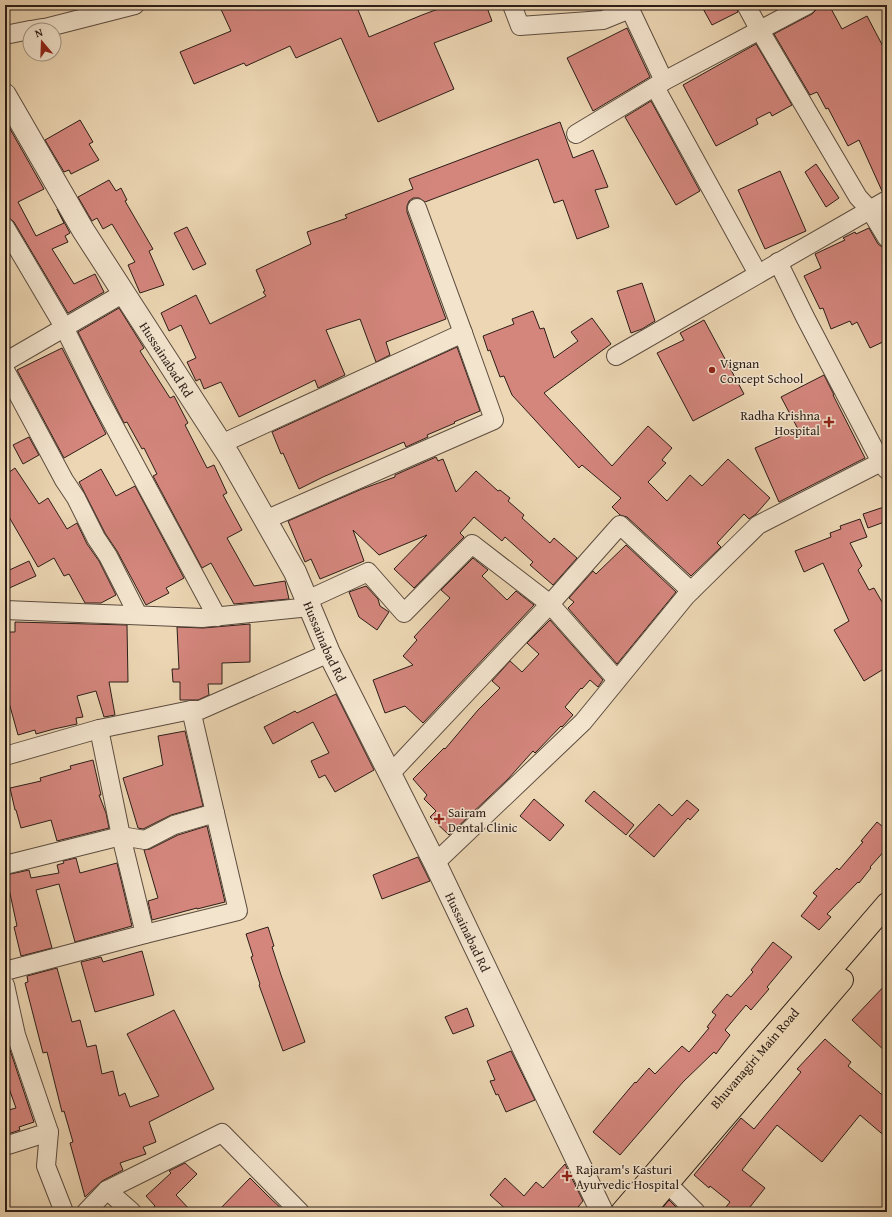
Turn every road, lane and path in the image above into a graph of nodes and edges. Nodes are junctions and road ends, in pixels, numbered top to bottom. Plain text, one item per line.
1 (135, 5) edge
2 (512, 5) edge
3 (746, 5) edge
4 (807, 5) edge
5 (629, 7) edge
6 (62, 24) edge
7 (759, 30) junction
8 (22, 32) edge
9 (5, 35) edge
10 (660, 84) junction
11 (5, 95) edge
12 (576, 134) dead end
13 (887, 200) edge
14 (417, 208) dead end
15 (870, 210) junction
16 (5, 227) edge
17 (887, 238) edge
18 (778, 262) junction
19 (758, 274) junction
20 (124, 293) junction
21 (64, 327) junction
22 (463, 333) junction
23 (616, 356) dead end
24 (5, 362) edge
25 (5, 370) edge
26 (221, 444) junction
27 (884, 466) edge
28 (266, 520) junction
29 (691, 591) junction
30 (308, 604) junction
31 (550, 604) junction
32 (5, 610) edge
33 (138, 615) junction
34 (217, 617) junction
35 (329, 653) junction
36 (617, 680) junction
37 (191, 710) junction
38 (100, 729) junction
39 (5, 756) edge
40 (390, 774) junction
41 (215, 812) junction
42 (121, 836) junction
43 (435, 863) junction
44 (5, 866) edge
45 (887, 904) edge
46 (887, 927) edge
47 (145, 934) junction
48 (5, 971) edge
49 (5, 985) edge
50 (49, 1132) junction
51 (5, 1146) edge
52 (667, 1183) junction
53 (107, 1190) junction
54 (64, 1212) edge
55 (86, 1212) edge
56 (132, 1212) edge
57 (300, 1212) edge
58 (602, 1212) edge
59 (622, 1212) edge
60 (642, 1212) edge
61 (696, 1212) edge

1 - 6 street
2 - 5 street
3 - 7 street
4 - 7 street
5 - 10 street
7 - 10 street
7 - 15 street
8 - 9 street
10 - 12 street
10 - 19 street
11 - 20 street, Hussainabad Rd
13 - 15 street
14 - 22 street
15 - 17 street
15 - 18 street
16 - 21 street
18 - 19 street
18 - 27 street
19 - 23 street
20 - 21 street
20 - 26 street, Hussainabad Rd
21 - 24 street
21 - 34 street
22 - 26 street
22 - 28 street
25 - 33 street
26 - 28 street, Hussainabad Rd
27 - 29 street
28 - 30 street, Hussainabad Rd
29 - 31 street
29 - 36 street
30 - 31 street
30 - 34 street
30 - 35 street, Hussainabad Rd
31 - 36 street
31 - 40 street
32 - 33 street
33 - 34 street
35 - 37 street
35 - 40 street, Hussainabad Rd
36 - 43 street
37 - 38 street
37 - 41 street
38 - 39 street
38 - 42 street
40 - 43 street, Hussainabad Rd
41 - 42 street
41 - 47 street
42 - 44 street
42 - 47 street
43 - 58 street, Hussainabad Rd
45 - 59 main road, Bhuvanagiri Main Road
46 - 52 main road, Bhuvanagiri Main Road
47 - 48 street
49 - 50 street
50 - 51 street
50 - 54 street
52 - 60 main road, Bhuvanagiri Main Road
52 - 61 street
53 - 55 street
53 - 56 street
53 - 57 street

